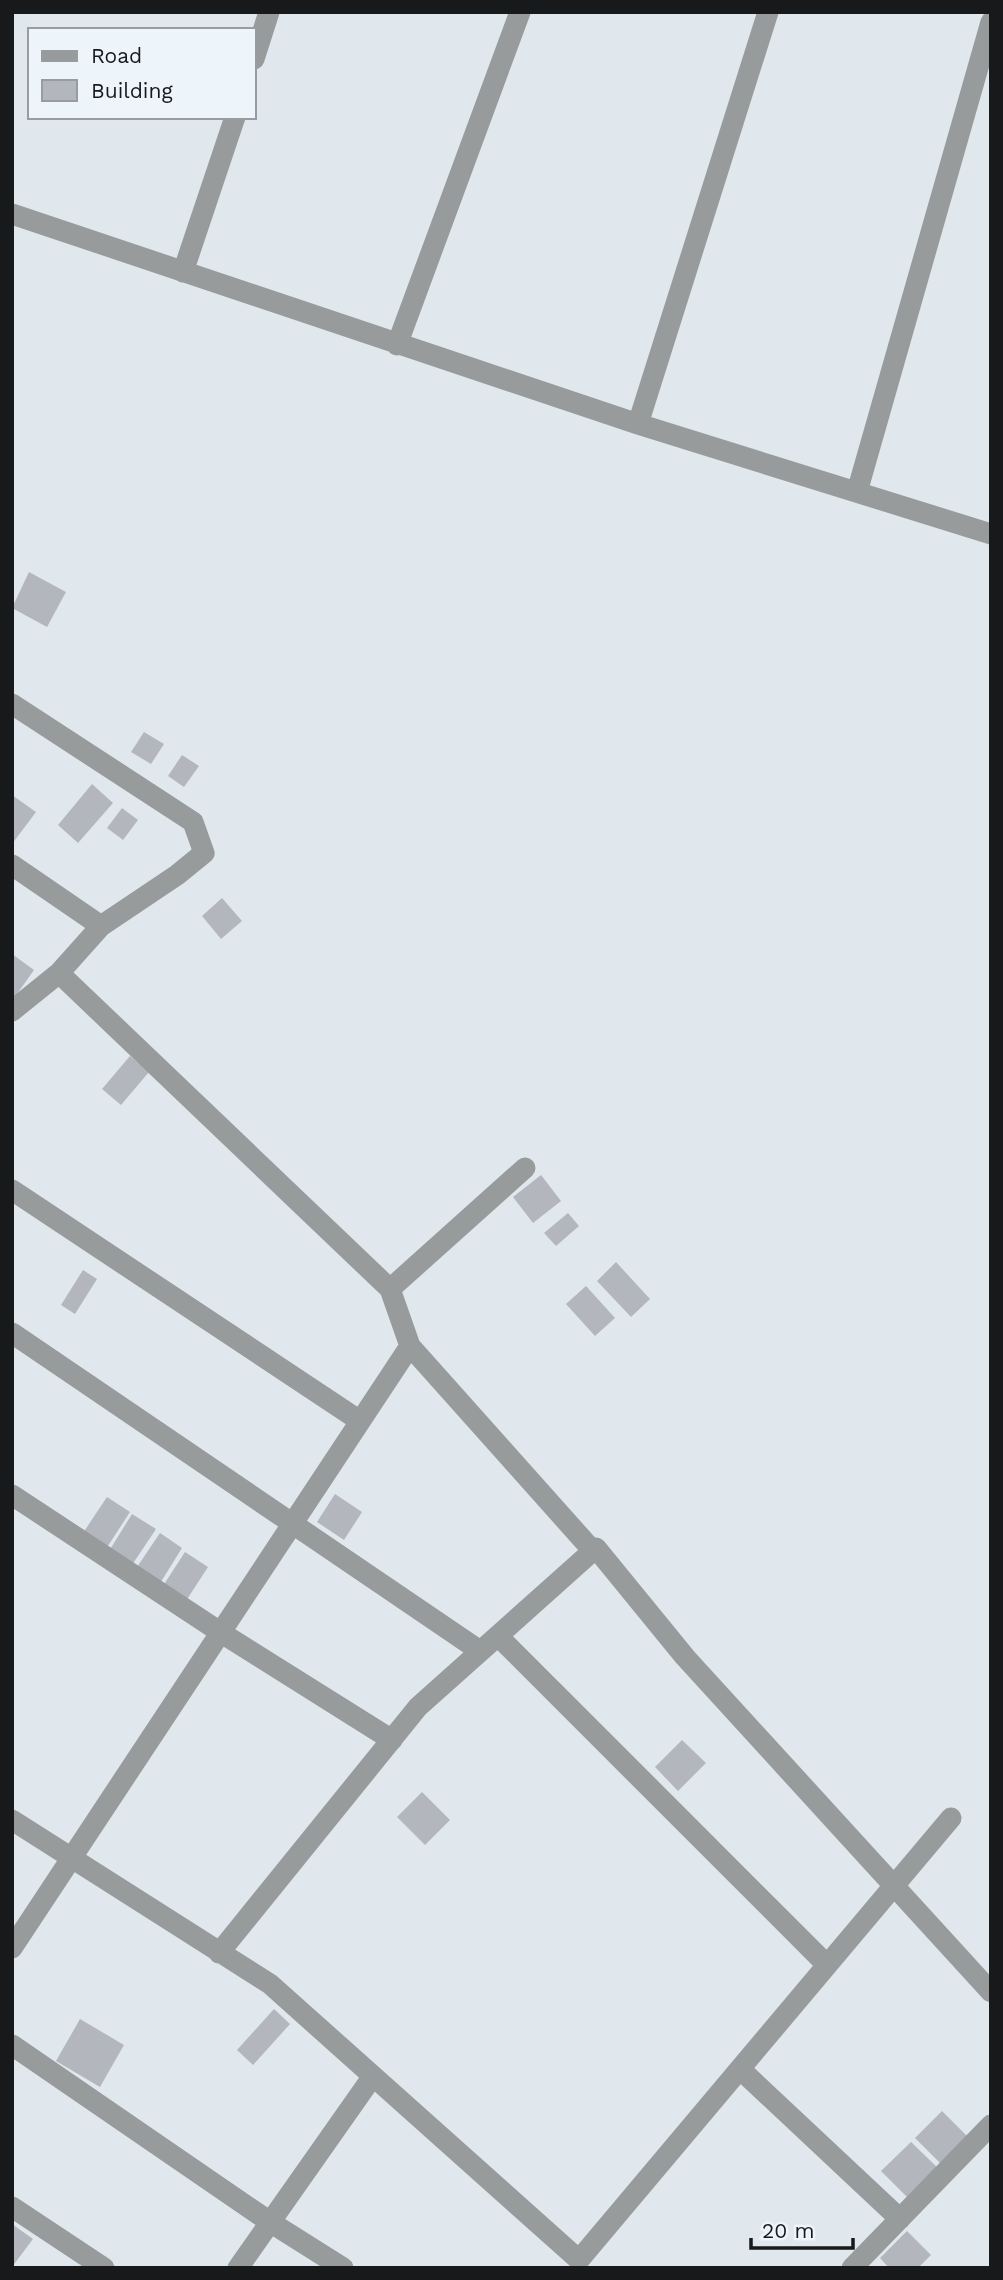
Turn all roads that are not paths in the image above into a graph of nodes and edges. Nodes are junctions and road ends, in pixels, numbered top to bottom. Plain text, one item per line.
1 (269, 12) edge
2 (520, 12) edge
3 (768, 12) edge
4 (991, 22) edge
5 (256, 53) edge
6 (233, 119) edge
7 (12, 214) edge
8 (183, 272) junction
9 (397, 345) junction
10 (638, 424) junction
11 (857, 492) junction
12 (991, 534) edge
13 (12, 704) edge
14 (12, 865) edge
15 (101, 926) junction
16 (59, 973) junction
17 (12, 1011) edge
18 (525, 1168) dead end
19 (12, 1190) edge
20 (390, 1289) junction
21 (12, 1333) edge
22 (410, 1346) junction
23 (360, 1421) junction
24 (12, 1495) edge
25 (293, 1522) junction
26 (593, 1551) junction
27 (220, 1632) junction
28 (498, 1636) junction
29 (481, 1651) junction
30 (392, 1740) junction
31 (951, 1818) dead end
32 (12, 1821) edge
33 (70, 1860) junction
34 (895, 1884) junction
35 (12, 1948) edge
36 (219, 1953) junction
37 (827, 1965) junction
38 (991, 1992) edge
39 (12, 2045) edge
40 (740, 2069) junction
41 (373, 2076) junction
42 (991, 2125) edge
43 (12, 2207) edge
44 (900, 2218) junction
45 (270, 2222) junction
46 (584, 2264) edge
47 (855, 2267) edge
48 (104, 2268) edge
49 (238, 2268) edge
50 (343, 2268) edge

1 - 5 street
2 - 9 street
3 - 10 street
4 - 11 street
6 - 8 street
7 - 8 street
8 - 9 street
9 - 10 street
10 - 11 street
11 - 12 street
13 - 15 street
14 - 15 street
15 - 16 street
16 - 17 street
16 - 20 street
18 - 20 street
19 - 23 street
20 - 22 street
21 - 25 street
22 - 23 street
22 - 26 street
23 - 25 street
24 - 27 street
25 - 27 street
25 - 29 street
26 - 28 street
26 - 34 street
27 - 30 street
27 - 33 street
28 - 29 street
28 - 37 street
29 - 30 street
30 - 36 street
31 - 34 street
32 - 33 street
33 - 35 street
33 - 36 street
34 - 37 street
34 - 38 street
36 - 41 street
37 - 40 street
39 - 45 street
40 - 44 street
40 - 46 street
41 - 45 street
41 - 46 street
42 - 44 street
43 - 48 street
44 - 47 street
45 - 49 street
45 - 50 street

